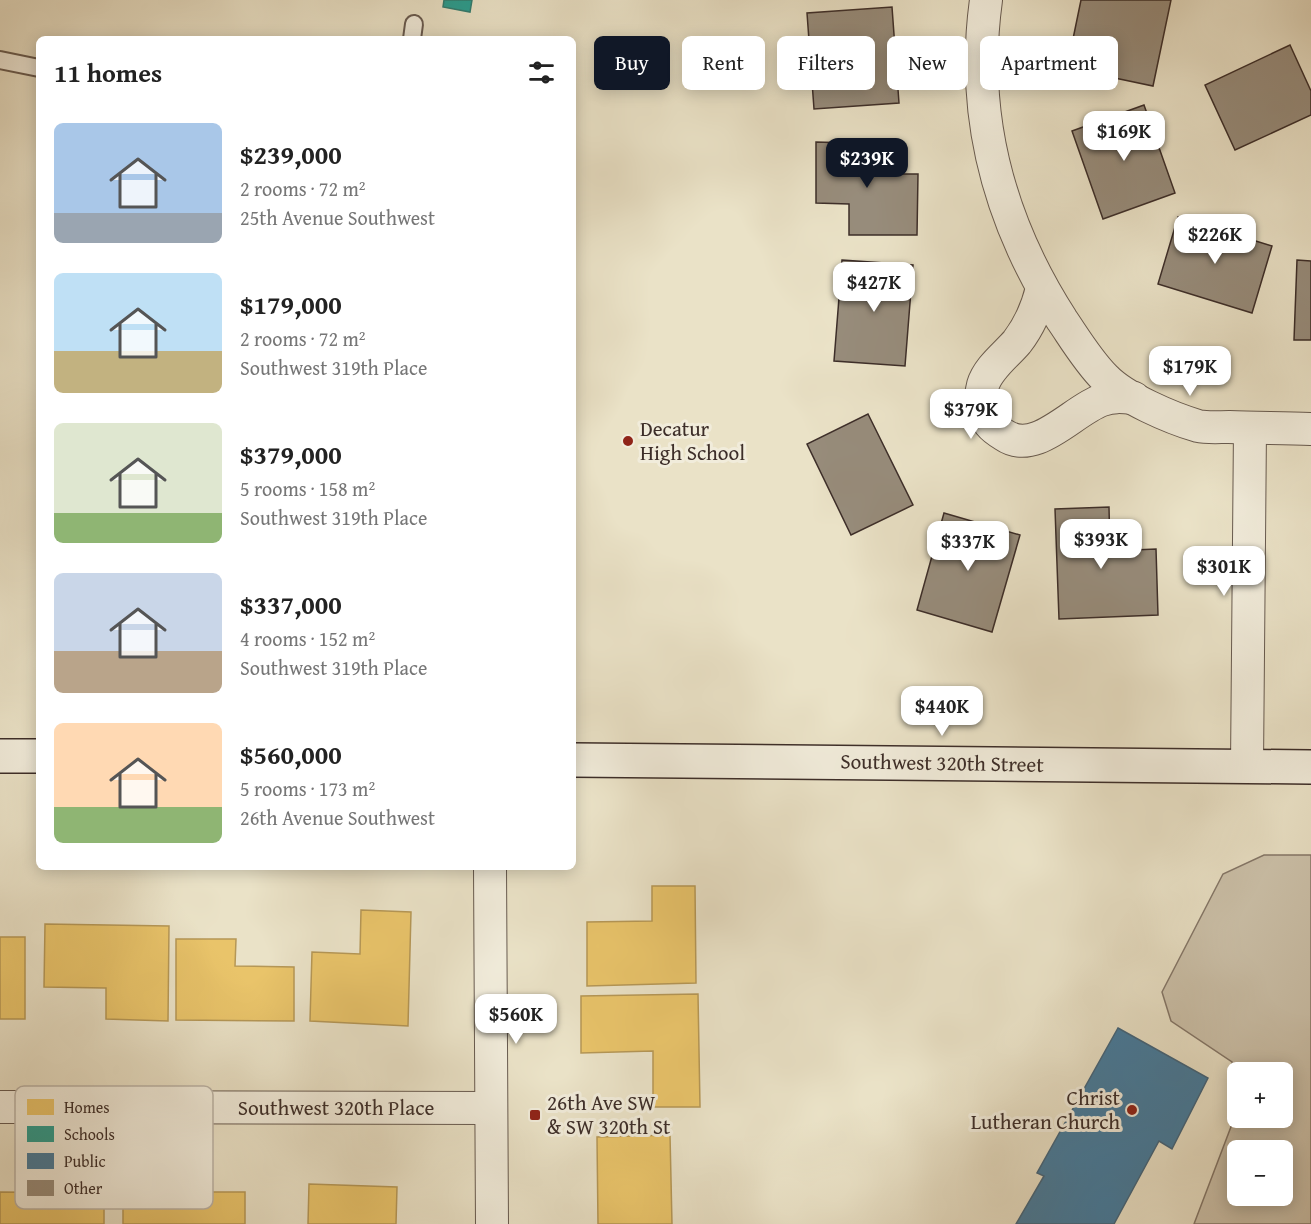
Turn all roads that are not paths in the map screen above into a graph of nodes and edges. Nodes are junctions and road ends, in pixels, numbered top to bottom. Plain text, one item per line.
1 (986, 0) edge
2 (0, 60) edge
3 (36, 67) edge
4 (1042, 288) junction
5 (1134, 398) junction
6 (1250, 428) junction
7 (1311, 429) edge
8 (0, 756) edge
9 (36, 756) edge
10 (576, 760) edge
11 (1248, 766) junction
12 (1311, 767) edge
13 (490, 870) edge
14 (0, 1107) edge
15 (15, 1107) edge
16 (213, 1107) edge
17 (491, 1108) junction
18 (492, 1224) edge

1 - 4 street
2 - 3 lane
4 - 5 street
4 - 5 street
5 - 6 street
6 - 7 street
6 - 11 street
8 - 9 main road
10 - 11 main road, Southwest 320th Street
11 - 12 main road, Southwest 320th Street
13 - 17 street
14 - 15 street, Southwest 320th Place
16 - 17 street, Southwest 320th Place
17 - 18 street

